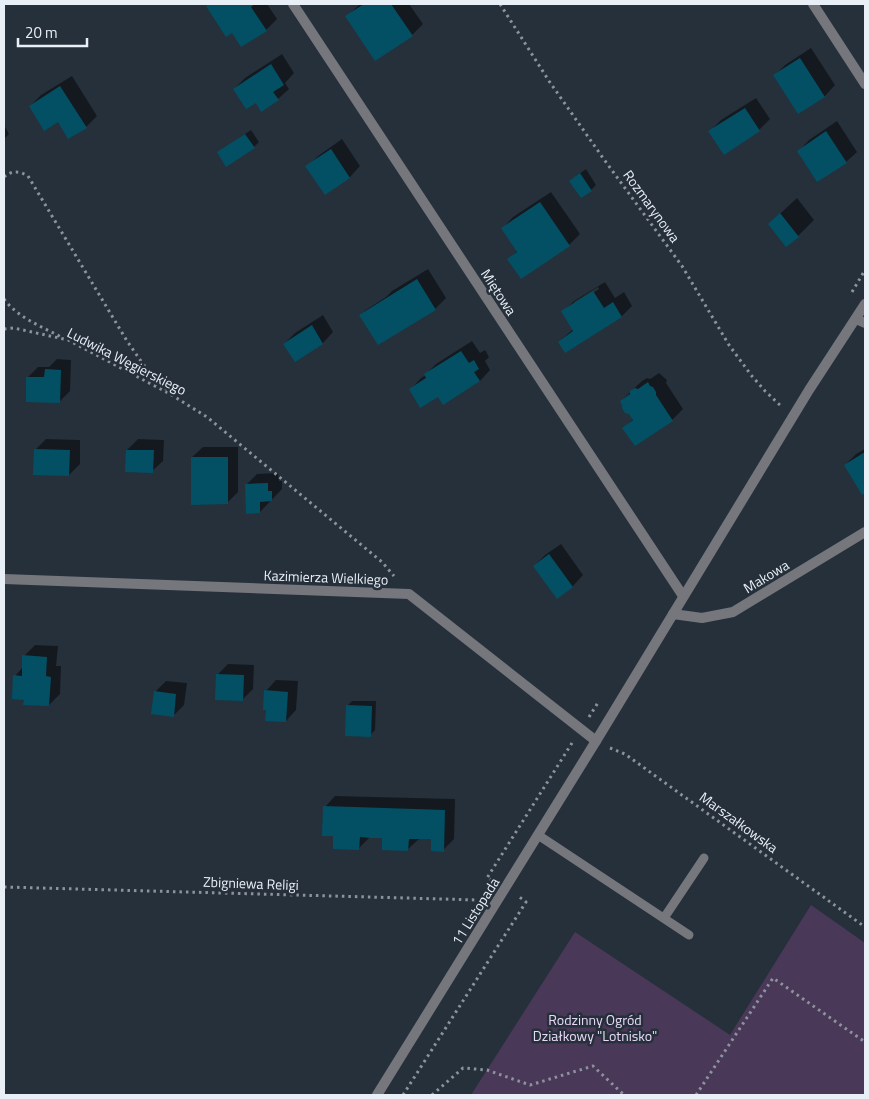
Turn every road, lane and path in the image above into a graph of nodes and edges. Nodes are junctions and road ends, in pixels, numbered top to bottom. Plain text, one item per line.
1 (293, 4) edge
2 (500, 4) edge
3 (814, 4) edge
4 (865, 84) edge
5 (4, 177) edge
6 (4, 299) edge
7 (865, 304) edge
8 (861, 321) edge
9 (4, 328) edge
10 (68, 340) junction
11 (170, 394) junction
12 (793, 416) junction
13 (865, 532) edge
14 (4, 578) edge
15 (409, 594) junction
16 (683, 596) junction
17 (673, 614) junction
18 (596, 741) junction
19 (538, 835) junction
20 (704, 858) dead end
21 (4, 887) edge
22 (497, 901) junction
23 (526, 902) dead end
24 (664, 918) junction
25 (865, 927) edge
26 (689, 935) dead end
27 (865, 1042) edge
28 (378, 1095) edge
29 (403, 1095) edge
30 (432, 1095) edge
31 (624, 1095) edge
32 (696, 1095) edge

1 - 16 street, Miętowa
2 - 12 path, Rozmarynowa
3 - 4 street
5 - 11 path
6 - 10 path
7 - 8 street, 11 Listopada
8 - 12 street, 11 Listopada
9 - 10 path, Ludwika Węgierskiego
10 - 11 path, Ludwika Węgierskiego
11 - 15 path, Ludwika Węgierskiego
12 - 16 street, 11 Listopada
13 - 17 street, Makowa
14 - 15 street, Kazimierza Wielkiego
15 - 18 street
16 - 17 street, 11 Listopada
17 - 18 street, 11 Listopada
18 - 19 street, 11 Listopada
18 - 25 path, Marszałkowska
19 - 22 street, 11 Listopada
19 - 24 lane
20 - 24 lane
21 - 22 path, Zbigniewa Religi
22 - 28 street, 11 Listopada
23 - 29 path
24 - 26 lane
27 - 32 path
30 - 31 path

